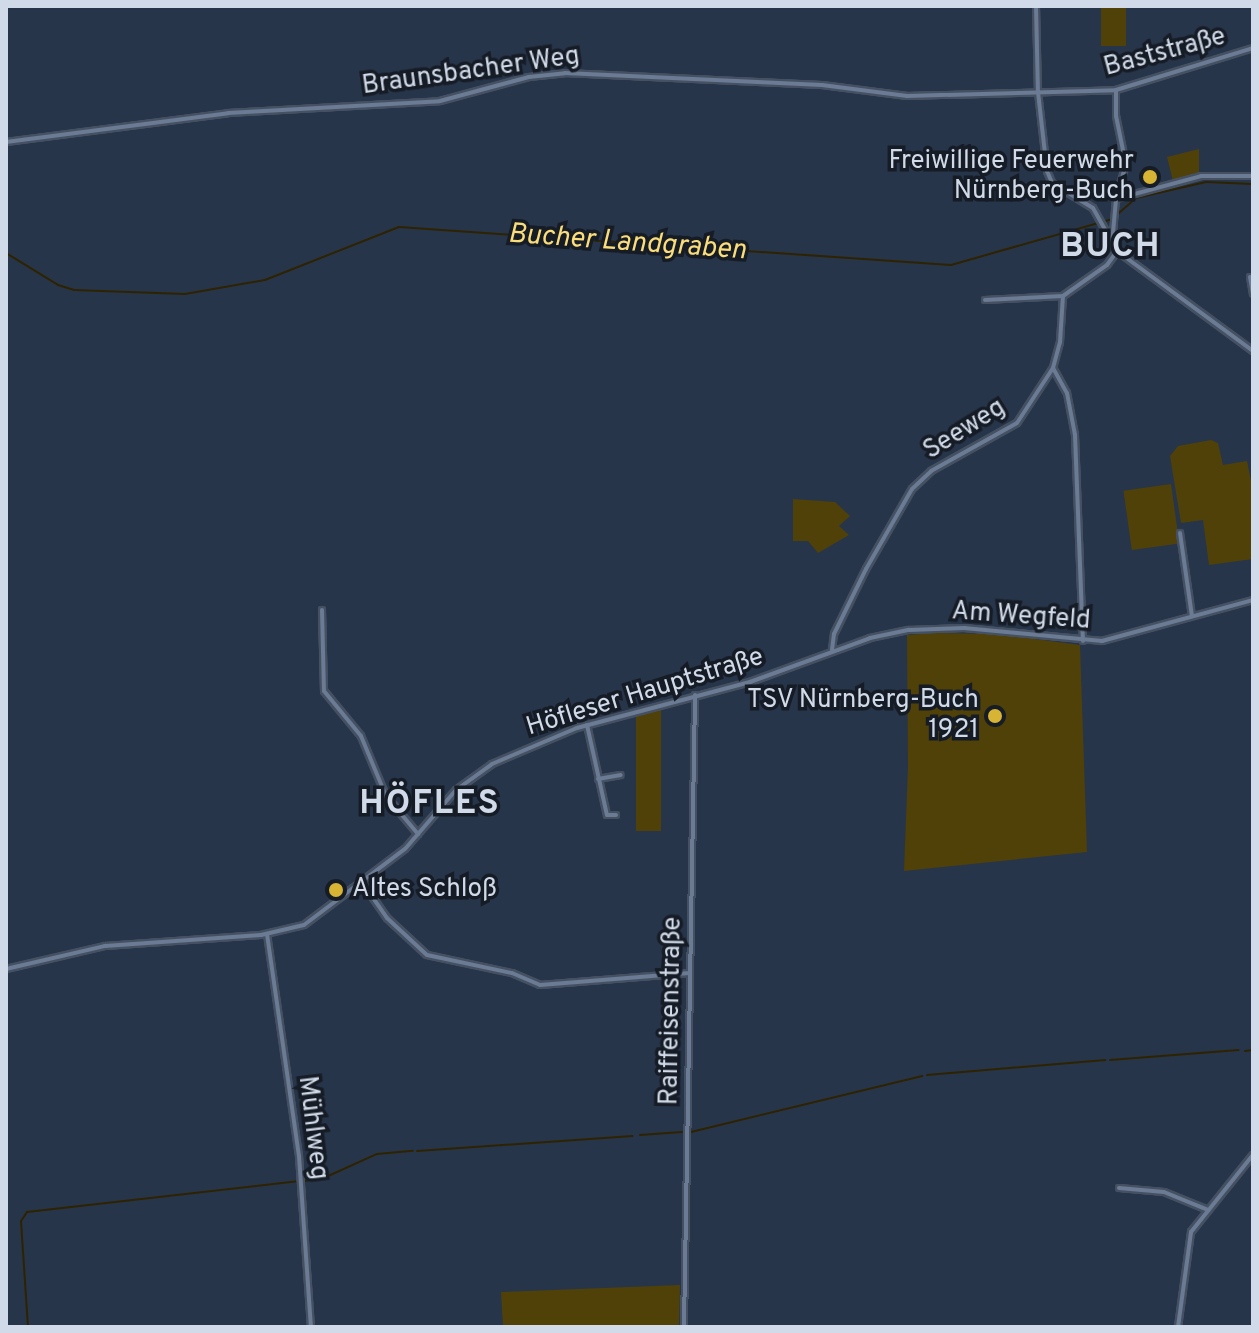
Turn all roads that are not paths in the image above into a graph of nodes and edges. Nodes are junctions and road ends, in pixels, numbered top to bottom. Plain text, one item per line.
1 (1036, 6) edge
2 (1253, 48) edge
3 (1116, 90) junction
4 (1038, 92) junction
5 (6, 142) edge
6 (1253, 176) edge
7 (1116, 199) junction
8 (1112, 244) junction
9 (1117, 251) junction
10 (1250, 277) dead end
11 (1253, 294) edge
12 (1063, 296) junction
13 (985, 300) dead end
14 (1253, 351) edge
15 (1053, 368) junction
16 (1180, 533) dead end
17 (1253, 600) edge
18 (322, 610) dead end
19 (1192, 616) junction
20 (1083, 641) junction
21 (832, 650) junction
22 (695, 695) junction
23 (587, 725) junction
24 (621, 775) dead end
25 (598, 779) junction
26 (616, 815) dead end
27 (418, 834) junction
28 (362, 882) junction
29 (267, 934) junction
30 (6, 969) edge
31 (690, 973) junction
32 (1253, 1155) edge
33 (1119, 1188) dead end
34 (1208, 1210) junction
35 (311, 1327) edge
36 (684, 1327) edge
37 (1178, 1327) edge

1 - 4 street
2 - 3 street, Baststraße
3 - 4 street, Baststraße
3 - 7 street
4 - 5 street, Braunsbacher Weg
4 - 8 street
6 - 7 street
7 - 8 street
8 - 9 street
9 - 12 street
9 - 14 street
10 - 11 street
12 - 13 street
12 - 15 street, Seeweg
15 - 20 street
15 - 21 street, Seeweg
16 - 19 street
17 - 19 street, Am Wegfeld
18 - 27 street
19 - 20 street, Am Wegfeld
20 - 21 street, Am Wegfeld
21 - 22 street, Höfleser Hauptstraße
22 - 23 street, Höfleser Hauptstraße
22 - 31 street, Raiffeisenstraße
23 - 25 street
23 - 27 street, Höfleser Hauptstraße
24 - 25 street
25 - 26 street
27 - 28 street, Höfleser Hauptstraße
28 - 29 street, Höfleser Hauptstraße
28 - 31 street
29 - 30 street, Höfleser Hauptstraße
29 - 35 street, Mühlweg
31 - 36 street, Raiffeisenstraße
32 - 34 street
33 - 34 street
34 - 37 street

